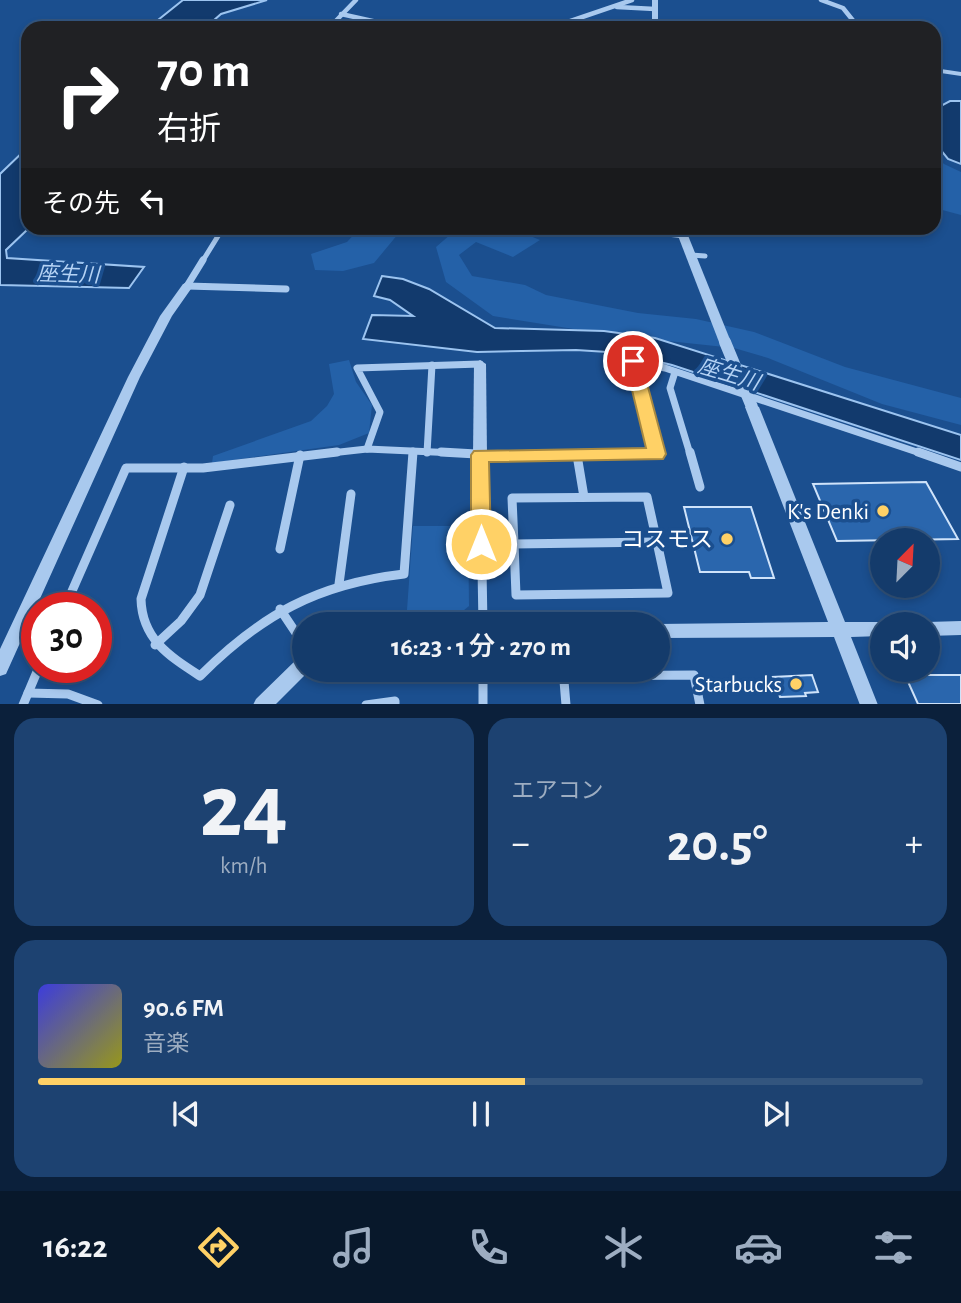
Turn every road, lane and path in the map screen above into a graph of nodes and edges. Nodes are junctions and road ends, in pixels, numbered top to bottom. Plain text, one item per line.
1 (356, 0) edge
2 (632, 0) edge
3 (655, 0) edge
4 (821, 0) edge
5 (612, 6) junction
6 (655, 9) junction
7 (341, 14) junction
8 (335, 21) edge
9 (372, 21) edge
10 (572, 21) edge
11 (655, 21) edge
12 (853, 21) edge
13 (941, 71) edge
14 (961, 74) edge
15 (219, 235) edge
16 (683, 235) edge
17 (691, 255) junction
18 (705, 256) dead end
19 (187, 286) junction
20 (286, 289) dead end
21 (480, 364) joint
22 (432, 366) junction
23 (675, 372) junction
24 (367, 449) junction
25 (413, 452) junction
26 (427, 453) junction
27 (300, 455) junction
28 (480, 455) junction
29 (577, 455) junction
30 (184, 467) junction
31 (961, 467) edge
32 (699, 487) dead end
33 (351, 494) dead end
34 (584, 497) junction
35 (230, 505) dead end
36 (657, 542) junction
37 (513, 543) junction
38 (481, 544) junction
39 (280, 549) dead end
40 (339, 584) junction
41 (72, 592) edge
42 (280, 609) junction
43 (483, 612) edge
44 (292, 627) edge
45 (961, 628) edge
46 (840, 629) junction
47 (870, 629) edge
48 (940, 629) edge
49 (670, 631) edge
50 (155, 645) junction
51 (0, 668) edge
52 (292, 676) edge
53 (483, 682) edge
54 (32, 683) edge
55 (28, 693) junction
56 (23, 704) edge
57 (95, 704) edge
58 (263, 704) edge
59 (370, 704) edge
60 (395, 704) edge
61 (483, 704) edge
62 (566, 704) edge
63 (700, 704) edge
64 (869, 704) edge

1 - 7 street
2 - 5 street
3 - 6 street
4 - 12 street
5 - 6 street
5 - 10 street
6 - 11 street
7 - 8 street
7 - 9 street
13 - 14 street
15 - 19 street
16 - 17 street
17 - 18 street
17 - 46 street, bridge
19 - 20 street
19 - 51 street
21 - 22 street
21 - 28 street
22 - 24 street
22 - 26 street
23 - 29 street
23 - 31 street
23 - 32 street
24 - 25 street
24 - 27 street
25 - 26 street
25 - 40 street
26 - 28 street
27 - 30 street
27 - 39 street
28 - 29 street
28 - 38 street
29 - 34 street
30 - 41 street
30 - 50 street
33 - 40 street
34 - 36 street
34 - 37 street
35 - 50 street
36 - 37 street
36 - 37 street
37 - 38 street
38 - 43 street
40 - 42 street
42 - 44 street
42 - 50 street
45 - 48 street
46 - 47 street
46 - 49 street
46 - 64 street
52 - 58 street
53 - 61 street
54 - 55 street
55 - 56 street
55 - 57 street
59 - 60 street
62 - 63 street

